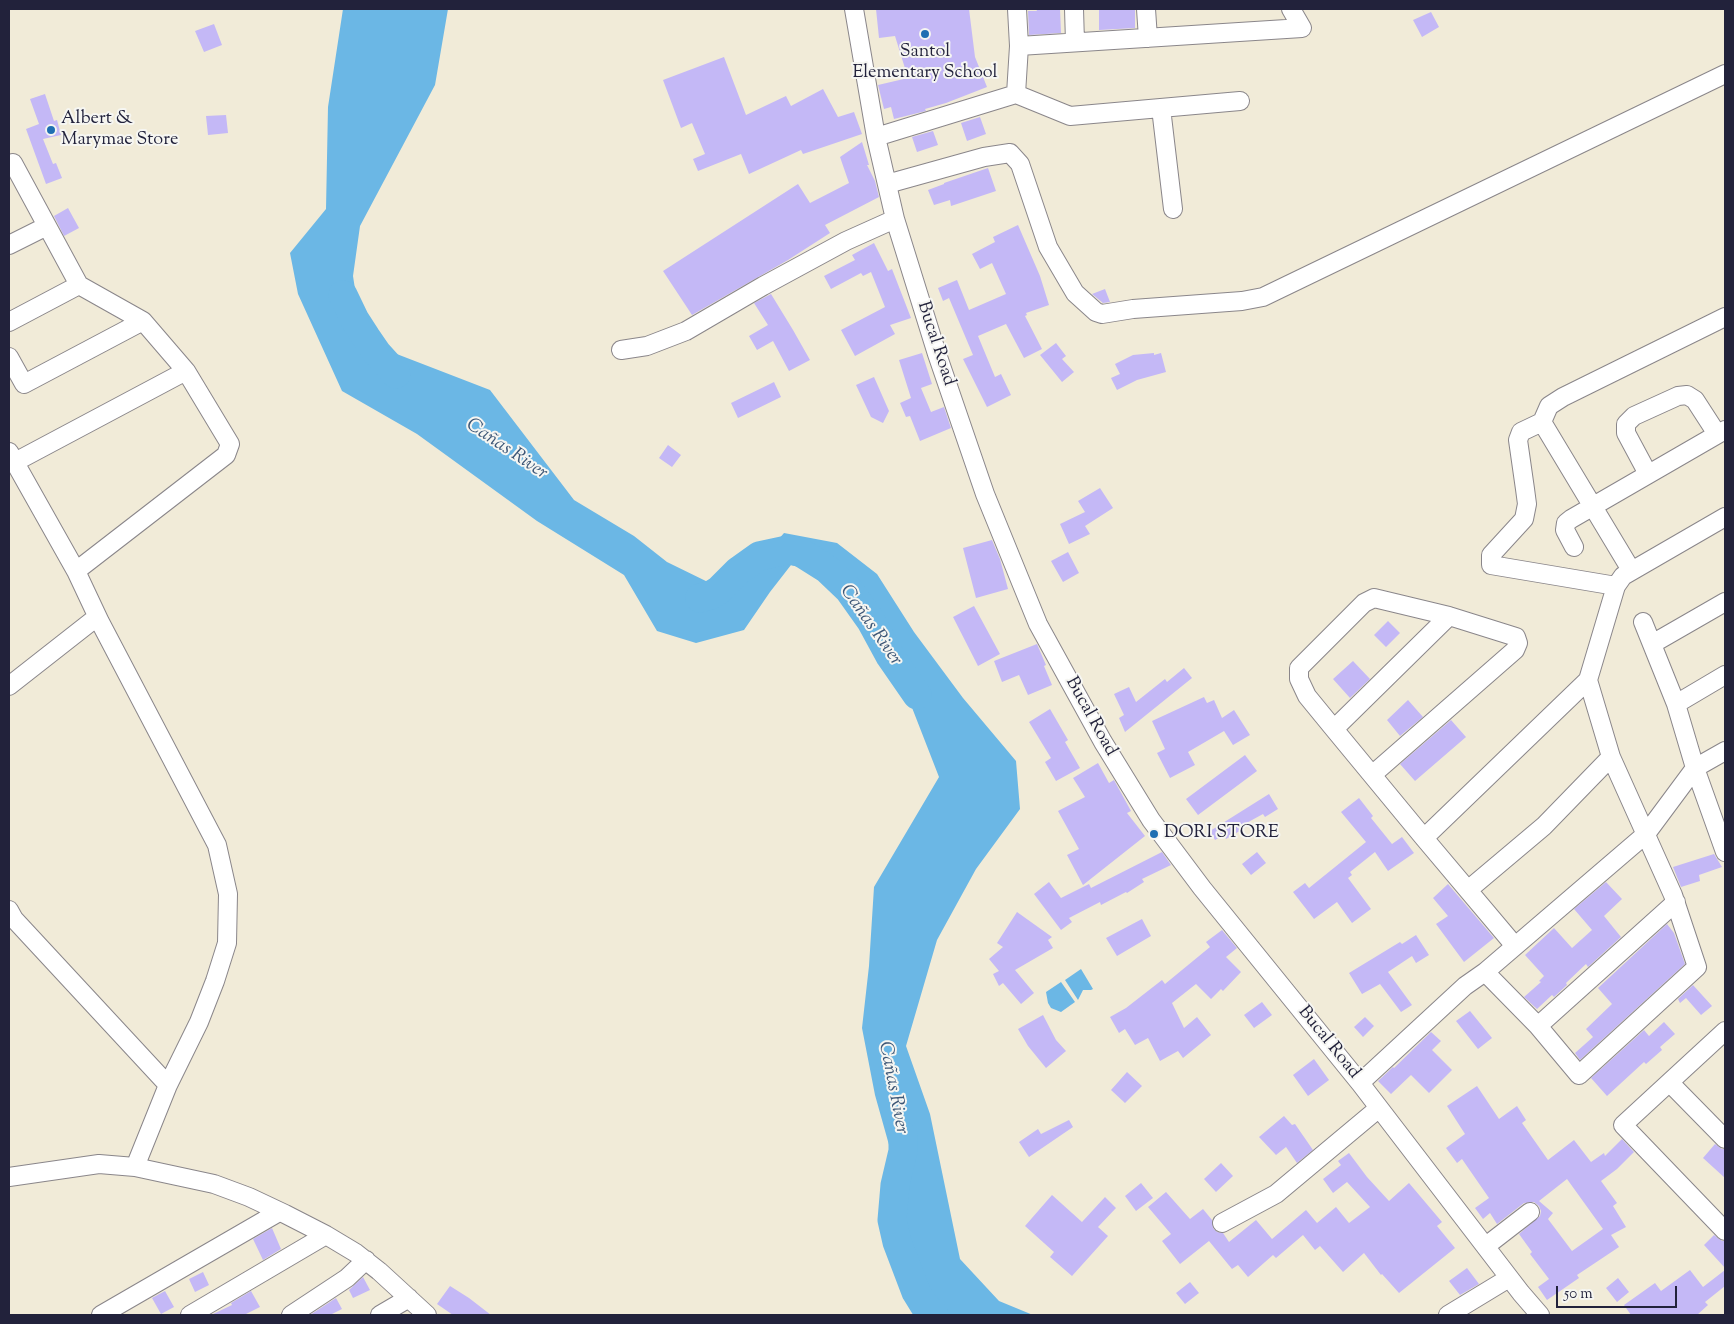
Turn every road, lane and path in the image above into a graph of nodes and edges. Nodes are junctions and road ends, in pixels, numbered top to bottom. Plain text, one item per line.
1 (854, 9) edge
2 (1017, 9) edge
3 (1074, 9) edge
4 (1146, 9) edge
5 (1291, 9) edge
6 (1148, 38) junction
7 (1075, 42) junction
8 (1019, 46) junction
9 (1725, 74) edge
10 (1016, 94) junction
11 (1240, 101) dead end
12 (1161, 108) junction
13 (876, 137) junction
14 (10, 162) edge
15 (887, 184) junction
16 (1173, 209) dead end
17 (895, 219) junction
18 (47, 226) junction
19 (9, 245) edge
20 (78, 285) junction
21 (1724, 320) edge
22 (9, 322) edge
23 (143, 322) junction
24 (621, 350) dead end
25 (9, 358) edge
26 (186, 371) junction
27 (1542, 422) junction
28 (1721, 432) edge
29 (12, 457) edge
30 (1648, 474) junction
31 (1593, 506) junction
32 (1725, 517) edge
33 (1574, 547) dead end
34 (1631, 570) junction
35 (76, 571) junction
36 (1616, 586) junction
37 (1725, 602) edge
38 (97, 616) junction
39 (1449, 616) junction
40 (1644, 622) dead end
41 (1652, 644) junction
42 (1725, 675) edge
43 (1588, 680) junction
44 (9, 686) edge
45 (1676, 704) junction
46 (1334, 730) junction
47 (1725, 751) edge
48 (1611, 757) junction
49 (1695, 768) junction
50 (1372, 775) junction
51 (1646, 834) junction
52 (1424, 838) junction
53 (1725, 852) edge
54 (1468, 890) junction
55 (1676, 902) junction
56 (9, 910) edge
57 (1515, 946) junction
58 (1486, 972) junction
59 (1538, 1026) junction
60 (1725, 1031) edge
61 (1360, 1083) junction
62 (1670, 1083) junction
63 (168, 1085) junction
64 (1379, 1108) junction
65 (1725, 1139) edge
66 (135, 1167) junction
67 (9, 1177) edge
68 (279, 1212) junction
69 (1530, 1212) dead end
70 (1222, 1223) dead end
71 (1725, 1231) edge
72 (326, 1235) junction
73 (1486, 1246) junction
74 (366, 1260) junction
75 (1509, 1278) junction
76 (409, 1298) junction
77 (101, 1315) edge
78 (190, 1315) edge
79 (291, 1315) edge
80 (380, 1315) edge
81 (427, 1315) edge
82 (1448, 1315) edge
83 (1540, 1315) edge

1 - 13 street, Bucal Road
2 - 8 street
3 - 7 street
4 - 6 street
5 - 6 street
6 - 7 street
7 - 8 street
8 - 10 street
9 - 15 street
10 - 12 street
10 - 13 street
11 - 12 street
12 - 16 street
13 - 15 street, Bucal Road
14 - 18 street
15 - 17 street, Bucal Road
17 - 24 street
17 - 61 street, Bucal Road
18 - 19 street
18 - 20 street
20 - 22 street
20 - 23 street
21 - 27 street
23 - 25 street
23 - 26 street
26 - 29 street
26 - 35 street
27 - 31 street
27 - 36 street
28 - 30 street
28 - 30 street
29 - 35 street
30 - 31 street
31 - 33 street
31 - 34 street
32 - 34 street
34 - 36 street
35 - 38 street
36 - 43 street
37 - 41 street
38 - 44 street
38 - 63 street
39 - 46 street
39 - 46 street
39 - 50 street
40 - 41 street
41 - 45 street
42 - 45 street
43 - 48 street
43 - 52 street
45 - 49 street
46 - 50 street
47 - 49 street
48 - 51 street
48 - 54 street
49 - 51 street
49 - 53 street
50 - 52 street
51 - 55 street
51 - 57 street
52 - 54 street
54 - 57 street
55 - 59 street
55 - 59 street
56 - 63 street
57 - 58 street
58 - 59 street
58 - 61 street
60 - 62 street
61 - 64 street, Bucal Road
62 - 65 street
62 - 71 street
63 - 66 street
64 - 70 street
64 - 73 street, Bucal Road
66 - 67 street
66 - 68 street
68 - 72 street
68 - 77 street
69 - 73 street
72 - 74 street
72 - 78 street
73 - 75 street, Bucal Road
74 - 76 street
74 - 79 street
75 - 82 street
75 - 83 street, Bucal Road
76 - 80 street
76 - 81 street

